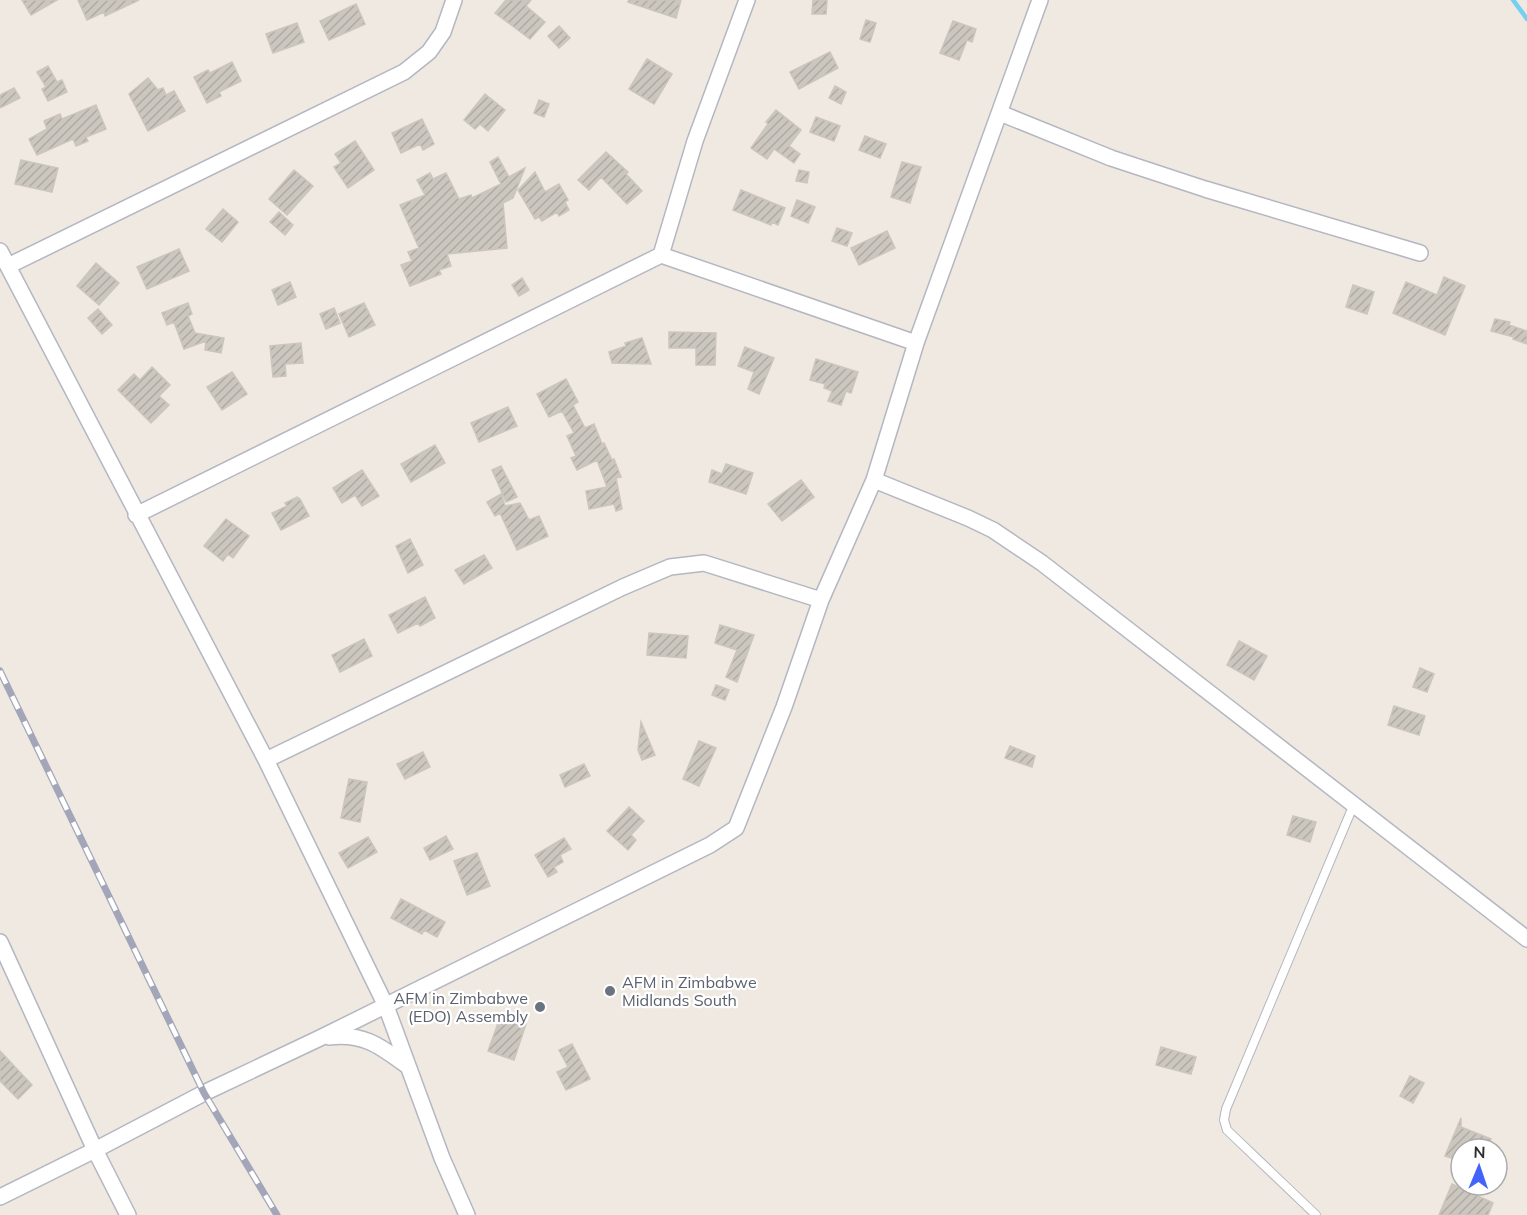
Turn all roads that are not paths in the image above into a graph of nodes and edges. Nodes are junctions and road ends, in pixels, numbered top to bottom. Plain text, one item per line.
1 (454, 0) edge
2 (747, 0) edge
3 (1040, 0) edge
4 (1000, 113) junction
5 (0, 251) edge
6 (1420, 253) dead end
7 (661, 255) junction
8 (8, 266) junction
9 (916, 343) junction
10 (874, 480) junction
11 (136, 515) junction
12 (821, 600) junction
13 (266, 760) junction
14 (1354, 804) junction
15 (1527, 939) edge
16 (0, 942) edge
17 (386, 1006) junction
18 (320, 1038) junction
19 (406, 1065) junction
20 (95, 1150) junction
21 (0, 1197) edge
22 (128, 1215) edge
23 (467, 1215) edge
24 (1316, 1215) edge

1 - 8 street
2 - 7 street
3 - 4 street
4 - 6 street
4 - 9 street
5 - 8 street
7 - 9 street
7 - 11 street
8 - 11 street
9 - 10 street
10 - 12 street
10 - 14 street
11 - 13 street
12 - 13 street
12 - 17 street
13 - 17 street
14 - 15 street
14 - 24 lane
16 - 20 street
17 - 18 street
17 - 19 street
18 - 19 street
18 - 20 street
19 - 23 street
20 - 21 street
20 - 22 street

